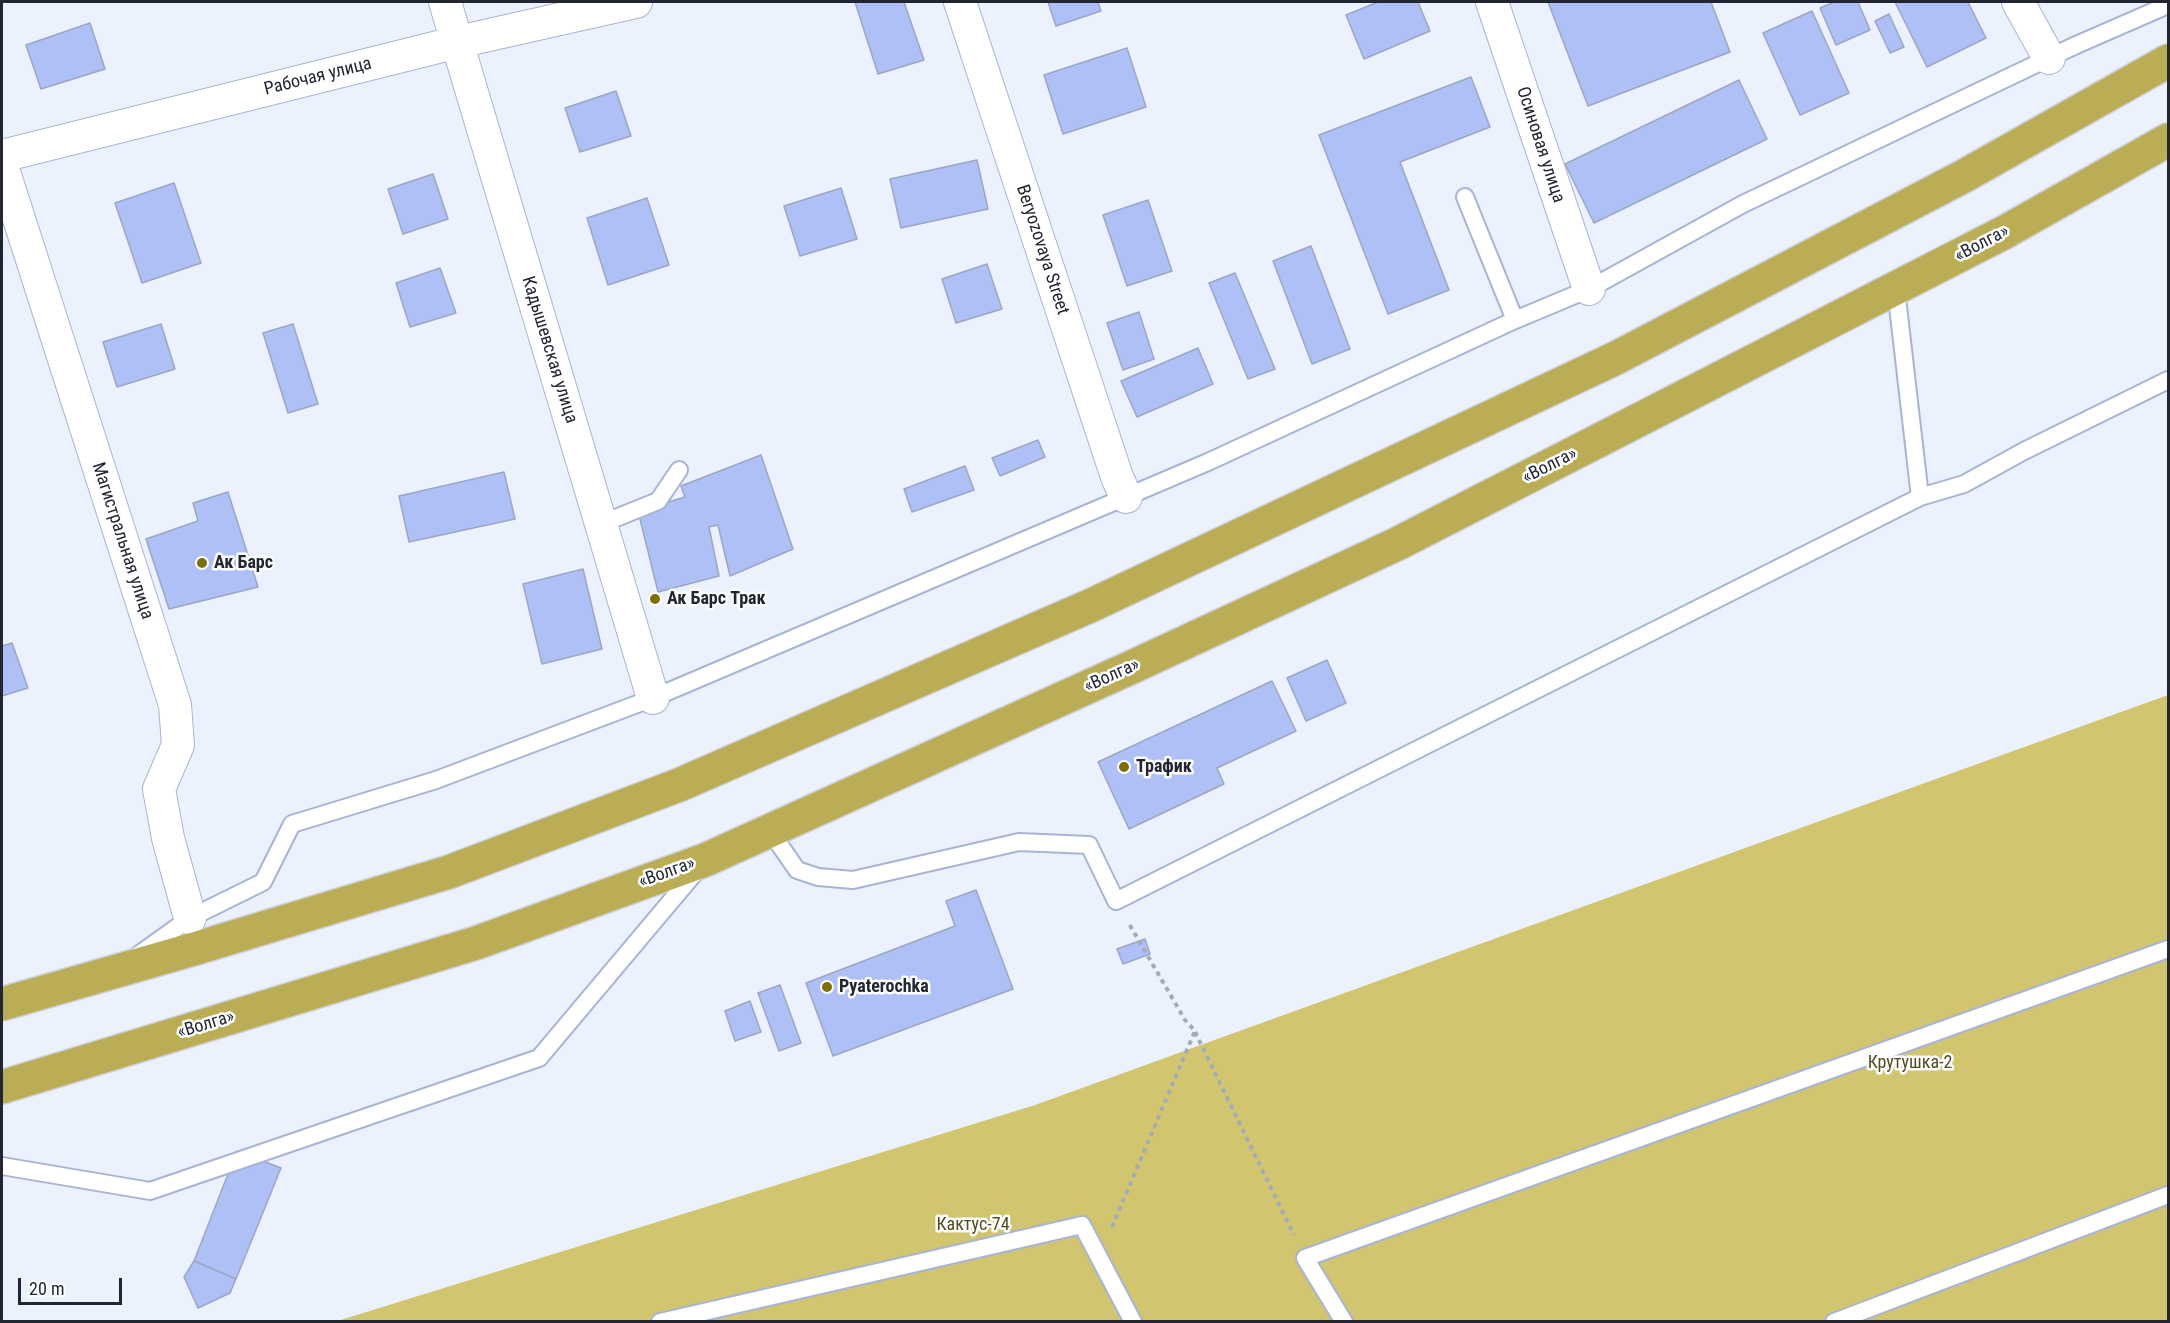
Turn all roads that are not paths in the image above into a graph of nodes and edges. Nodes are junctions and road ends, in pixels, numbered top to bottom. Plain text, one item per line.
1 (445, 2) edge
2 (636, 2) edge
3 (960, 2) edge
4 (1492, 2) edge
5 (2018, 2) edge
6 (2169, 5) edge
7 (458, 42) junction
8 (2049, 58) junction
9 (2169, 61) edge
10 (2169, 140) edge
11 (2, 156) edge
12 (2, 166) edge
13 (1465, 197) dead end
14 (1589, 289) junction
15 (1896, 289) junction
16 (1515, 320) junction
17 (2169, 380) edge
18 (679, 470) dead end
19 (1126, 497) junction
20 (1920, 497) junction
21 (601, 524) junction
22 (653, 698) junction
23 (770, 831) junction
24 (705, 860) junction
25 (190, 918) junction
26 (2169, 949) edge
27 (117, 971) junction
28 (2, 1004) edge
29 (2, 1087) edge
30 (2, 1166) edge
31 (2167, 1202) edge
32 (1839, 1321) edge
33 (660, 1322) edge
34 (1133, 1322) edge
35 (1344, 1322) edge

1 - 7 street, Кадышевская улица
2 - 7 street, Рабочая улица
3 - 19 street, Beryozovaya Street
4 - 14 street, Осиновая улица
5 - 8 street
6 - 8 lane
7 - 11 street, Рабочая улица
7 - 21 street, Кадышевская улица
8 - 14 lane
9 - 27 highway
10 - 15 highway, «Волга»
12 - 25 street, Магистральная улица
13 - 16 lane
14 - 16 lane
15 - 20 lane
15 - 23 highway, «Волга»
16 - 19 lane
17 - 20 lane
18 - 21 lane
19 - 22 lane
20 - 23 lane
21 - 22 street, Кадышевская улица
22 - 25 lane
23 - 24 highway, «Волга»
24 - 29 highway, «Волга»
24 - 30 lane
25 - 27 lane
26 - 35 lane
27 - 28 highway
31 - 32 lane
33 - 34 lane

